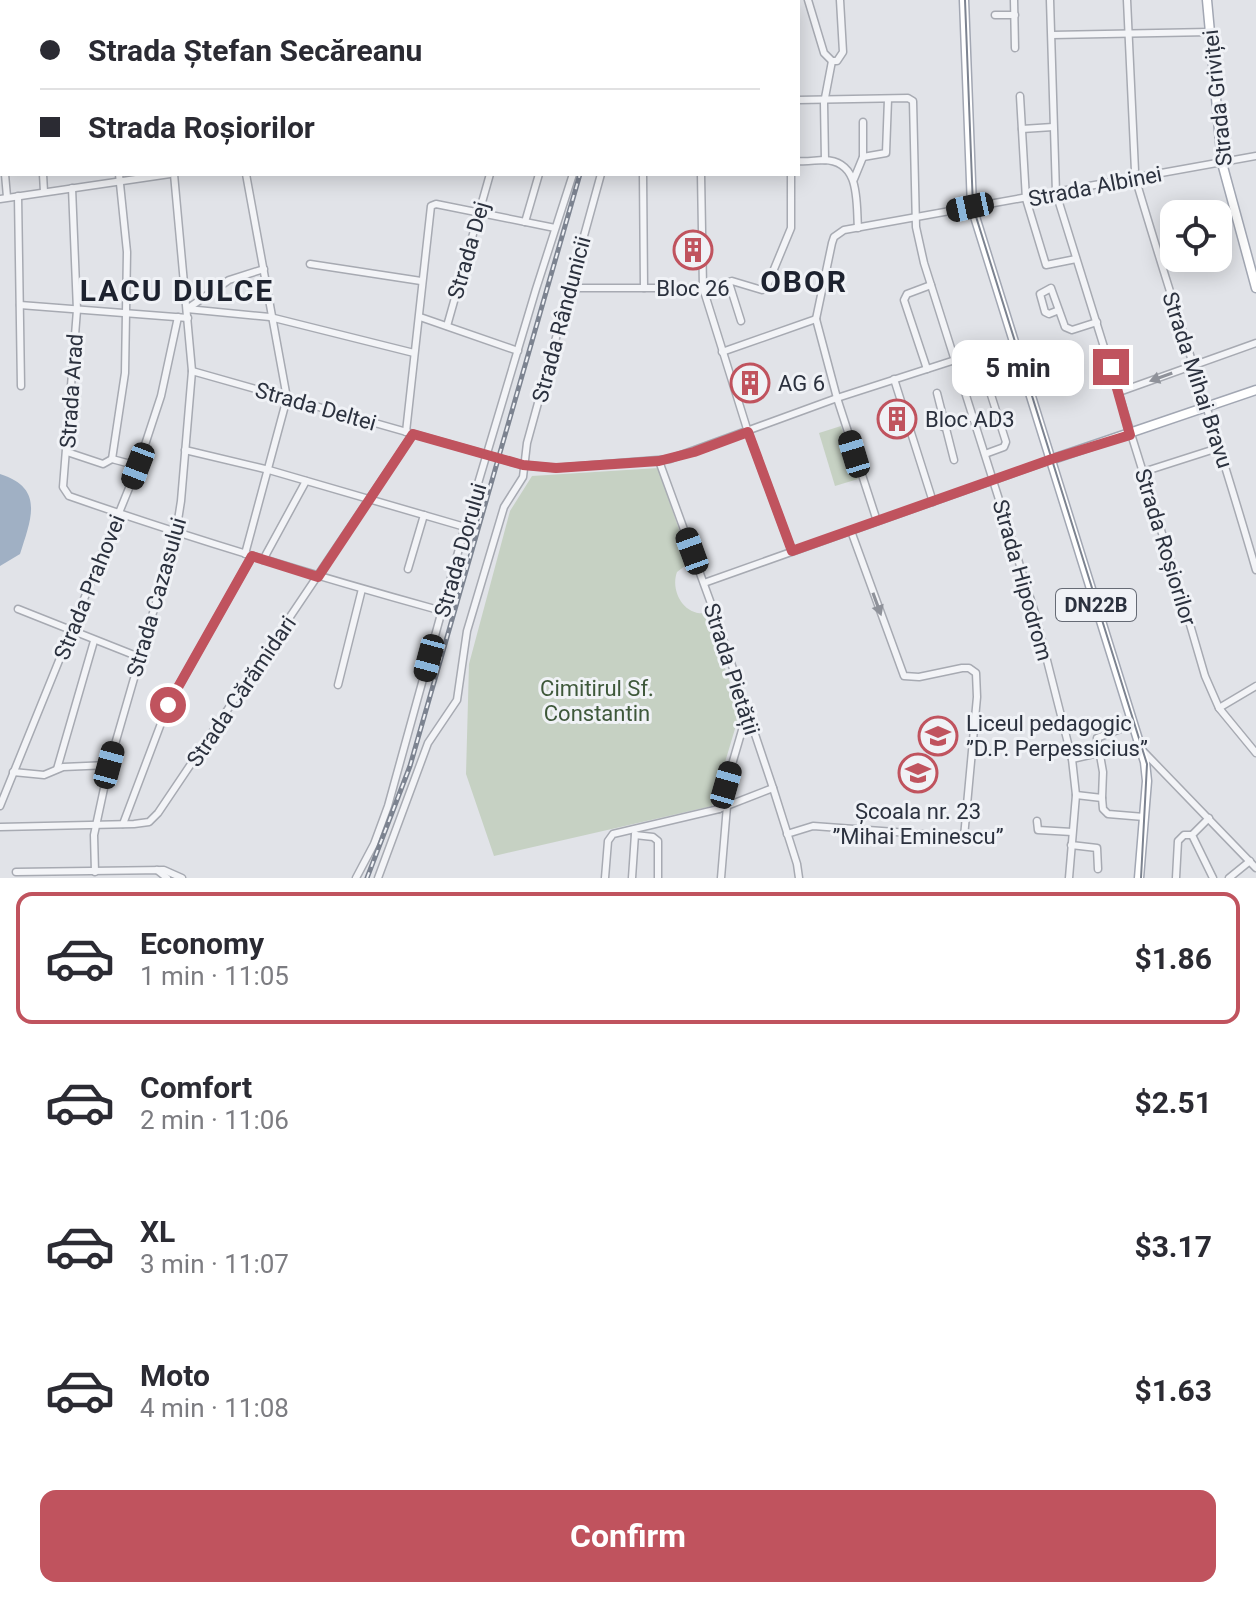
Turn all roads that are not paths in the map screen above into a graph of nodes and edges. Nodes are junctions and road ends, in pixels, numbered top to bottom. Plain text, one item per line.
1 (808, 0) edge
2 (840, 0) edge
3 (964, 0) edge
4 (1014, 0) edge
5 (1050, 0) edge
6 (1127, 0) edge
7 (1207, 0) edge
8 (995, 15) dead end
9 (1015, 15) junction
10 (1210, 32) junction
11 (1129, 33) junction
12 (1052, 35) junction
13 (1015, 48) dead end
14 (832, 61) junction
15 (1020, 96) dead end
16 (888, 99) junction
17 (800, 100) edge
18 (825, 100) junction
19 (863, 122) dead end
20 (1053, 127) junction
21 (1022, 129) junction
22 (1256, 156) edge
23 (863, 157) junction
24 (825, 160) junction
25 (800, 161) edge
26 (1222, 163) junction
27 (5, 176) edge
28 (43, 176) edge
29 (91, 176) edge
30 (172, 176) edge
31 (246, 176) edge
32 (489, 176) edge
33 (538, 176) edge
34 (572, 176) edge
35 (600, 176) edge
36 (643, 176) edge
37 (701, 176) edge
38 (791, 176) edge
39 (119, 177) edge
40 (1136, 177) junction
41 (854, 179) junction
42 (92, 185) junction
43 (72, 188) junction
44 (44, 192) junction
45 (1056, 193) junction
46 (18, 196) junction
47 (4, 198) edge
48 (1026, 199) junction
49 (972, 207) junction
50 (478, 212) junction
51 (917, 218) junction
52 (525, 222) junction
53 (555, 228) junction
54 (858, 228) junction
55 (1076, 259) junction
56 (310, 264) dead end
57 (264, 269) junction
58 (421, 281) junction
59 (729, 283) junction
60 (931, 285) junction
61 (568, 288) junction
62 (644, 288) junction
63 (703, 288) junction
64 (1256, 288) edge
65 (20, 305) junction
66 (187, 309) junction
67 (77, 310) junction
68 (1059, 310) dead end
69 (125, 313) junction
70 (178, 317) junction
71 (270, 317) junction
72 (420, 317) junction
73 (188, 318) junction
74 (816, 319) junction
75 (741, 321) dead end
76 (1097, 322) junction
77 (447, 326) junction
78 (1256, 343) edge
79 (518, 351) junction
80 (722, 352) junction
81 (414, 353) junction
82 (955, 360) junction
83 (1193, 366) junction
84 (927, 369) junction
85 (192, 371) junction
86 (894, 379) junction
87 (960, 379) junction
88 (21, 386) dead end
89 (1256, 390) edge
90 (1119, 392) junction
91 (937, 393) dead end
92 (287, 398) junction
93 (837, 398) junction
94 (1207, 408) junction
95 (973, 417) junction
96 (943, 427) junction
97 (748, 432) junction
98 (409, 433) junction
99 (1130, 435) junction
100 (1221, 447) junction
101 (185, 450) junction
102 (67, 452) junction
103 (487, 454) junction
104 (985, 454) junction
105 (112, 459) junction
106 (954, 460) dead end
107 (1050, 460) junction
108 (659, 461) junction
109 (523, 465) junction
110 (138, 466) junction
111 (269, 470) junction
112 (1143, 472) junction
113 (993, 480) junction
114 (306, 481) junction
115 (371, 499) junction
116 (933, 502) junction
117 (120, 514) junction
118 (424, 515) junction
119 (877, 521) junction
120 (465, 527) junction
121 (851, 531) junction
122 (176, 533) junction
123 (792, 551) junction
124 (248, 555) junction
125 (263, 560) junction
126 (408, 569) dead end
127 (1256, 570) edge
128 (318, 577) junction
129 (704, 583) junction
130 (362, 589) junction
131 (18, 609) dead end
132 (442, 611) junction
133 (71, 631) junction
134 (94, 641) junction
135 (139, 657) junction
136 (338, 685) dead end
137 (1256, 686) edge
138 (1219, 708) junction
139 (747, 713) junction
140 (1133, 724) junction
141 (1142, 750) junction
142 (1098, 753) junction
143 (1256, 753) edge
144 (1072, 759) junction
145 (109, 765) junction
146 (57, 769) junction
147 (13, 772) junction
148 (773, 788) junction
149 (3, 790) edge
150 (1076, 795) junction
151 (1102, 798) junction
152 (0, 806) edge
153 (727, 806) junction
154 (719, 809) junction
155 (1144, 817) junction
156 (1209, 818) junction
157 (1037, 821) dead end
158 (123, 824) junction
159 (96, 825) junction
160 (0, 827) edge
161 (635, 832) junction
162 (1072, 832) junction
163 (787, 834) junction
164 (1192, 835) junction
165 (1071, 845) junction
166 (1250, 861) junction
167 (1256, 868) edge
168 (1098, 869) dead end
169 (157, 870) junction
170 (16, 872) dead end
171 (95, 872) junction
172 (39, 875) edge
173 (84, 875) edge
174 (178, 877) edge
175 (167, 878) edge
176 (356, 878) edge
177 (378, 878) edge
178 (605, 878) edge
179 (632, 878) edge
180 (658, 878) edge
181 (721, 878) edge
182 (799, 878) edge
183 (1069, 878) edge
184 (1139, 878) edge
185 (1176, 878) edge
186 (1213, 878) edge
187 (1229, 878) edge

1 - 14 street
2 - 14 street
3 - 49 main road, DN22B
4 - 9 street
5 - 12 street, Strada Roșiorilor
6 - 11 street, Strada Mihai Bravu
7 - 10 main road, Strada Griviței
8 - 9 street
9 - 13 street
10 - 11 street
10 - 26 main road, Strada Griviței
11 - 12 street
11 - 40 street, Strada Mihai Bravu
12 - 20 street, Strada Roșiorilor
14 - 18 street
15 - 21 street
16 - 18 street
16 - 23 street
16 - 51 street, Strada Hipodrom
17 - 18 street
18 - 24 street
19 - 23 street
20 - 21 street
20 - 45 street, Strada Roșiorilor
21 - 48 street
22 - 26 street, Strada Albinei
23 - 41 street
24 - 25 street
24 - 41 street
26 - 40 street, Strada Albinei
26 - 64 main road, Strada Griviței
27 - 47 street
28 - 44 street
29 - 42 street
30 - 66 street, Strada Cazasului
31 - 57 street
32 - 50 street, Strada Dej
33 - 52 street
34 - 53 street, Strada Dorului
35 - 61 street, Strada Rândunicii
36 - 62 street
37 - 63 street
38 - 59 street
39 - 42 street
39 - 69 street
40 - 45 street, Strada Albinei
40 - 83 street, Strada Mihai Bravu
41 - 54 street
42 - 43 street
43 - 44 street
43 - 67 street, Strada Arad
44 - 46 street
45 - 48 street, Strada Albinei
45 - 55 street, Strada Roșiorilor
46 - 47 street
46 - 65 street
48 - 49 street, Strada Albinei
48 - 55 street
49 - 51 street, Strada Albinei
49 - 107 main road, DN22B
50 - 52 street
50 - 58 street, Strada Cărămidari
50 - 77 street, Strada Dej
51 - 54 street, Strada Albinei
51 - 60 street, Strada Hipodrom
52 - 53 street
53 - 79 street, Strada Dorului
54 - 74 street
55 - 76 street, Strada Roșiorilor
56 - 58 street
57 - 66 street
57 - 71 street
58 - 72 street, Strada Cărămidari
59 - 63 street
59 - 75 street
60 - 82 street, Strada Hipodrom
60 - 84 street
61 - 62 street
61 - 109 street, Strada Rândunicii
62 - 63 street
63 - 80 street
65 - 67 street
65 - 88 street
66 - 71 street
66 - 73 street, Strada Cazasului
67 - 69 street
67 - 102 street, Strada Arad
68 - 76 street
69 - 70 street
69 - 105 street
70 - 73 street
70 - 110 street, Strada Prahovei
71 - 81 street
71 - 92 street
72 - 77 street
72 - 81 street, Strada Cărămidari
73 - 85 street, Strada Cazasului
74 - 80 street
74 - 93 street
76 - 90 street, Strada Roșiorilor
77 - 79 street
78 - 83 street
79 - 103 street, Strada Dorului
80 - 97 street
81 - 98 street, Strada Cărămidari
82 - 84 street, Strada Deltei
82 - 87 street, Strada Hipodrom
83 -> 90 street
83 - 94 street, Strada Mihai Bravu
84 - 86 street, Strada Deltei
85 - 92 street, Strada Deltei
85 - 101 street, Strada Cazasului
86 - 93 street, Strada Deltei
86 - 116 street
87 - 95 street, Strada Hipodrom
87 - 104 street
89 - 94 main road
90 - 99 street, Strada Roșiorilor
91 - 96 street
92 - 98 street, Strada Deltei
92 - 111 street
93 - 97 street, Strada Deltei
93 - 119 street
94 - 99 main road
94 - 100 street, Strada Mihai Bravu
95 - 96 street
95 - 104 street, Strada Hipodrom
96 - 106 street
97 - 108 street, Strada Deltei
97 - 123 street
98 - 103 street, Strada Deltei
98 - 115 street, Strada Cărămidari
99 - 107 main road
99 - 112 street, Strada Roșiorilor
100 - 112 street
100 - 127 street, Strada Mihai Bravu
101 - 111 street
101 - 122 street, Strada Cazasului
102 - 105 street
102 - 117 street, Strada Arad
103 - 109 street, Strada Deltei
103 - 120 street, Strada Dorului
104 - 113 street, Strada Hipodrom
105 - 110 street
107 - 113 street
107 - 140 main road, DN22B
108 - 109 street, Strada Deltei
108 - 129 street, Strada Pietății
109 - 177 street, Strada Rândunicii
110 - 117 street, Strada Prahovei
111 - 114 street
111 - 124 street
112 - 138 street, Strada Roșiorilor
113 - 116 street
113 - 144 street, Strada Hipodrom
114 - 115 street
114 - 125 street
115 - 118 street
115 - 128 street, Strada Cărămidari
116 - 119 street
117 - 122 street
117 - 133 street, Strada Prahovei
118 - 120 street
118 - 126 street
119 - 121 street
120 - 132 street, Strada Dorului
121 - 123 street
121 -> 163 street
122 - 124 street
122 - 135 street, Strada Cazasului
123 - 129 street
124 - 125 street
124 - 158 street
125 - 128 street
128 - 130 street
128 - 158 street, Strada Cărămidari
129 - 139 street, Strada Pietății
130 - 132 street
130 - 136 street
131 - 133 street
132 - 176 street, Strada Dorului
133 - 134 street
133 - 147 street, Strada Prahovei
134 - 135 street
134 - 146 street
135 - 145 street, Strada Cazasului
137 - 138 street
138 - 143 street, Strada Roșiorilor
139 - 148 street, Strada Pietății
139 - 154 street
140 - 141 main road, DN22B
140 - 142 street
141 - 155 main road, DN22B
141 - 156 street
142 - 144 street
142 - 151 street
144 - 150 street, Strada Hipodrom
145 - 146 street
145 - 159 street, Strada Cazasului
146 - 147 street
147 - 149 street, Strada Prahovei
148 - 153 street
148 - 163 street, Strada Pietății
149 - 152 street, Strada Prahovei
150 - 151 street
150 - 162 street, Strada Hipodrom
151 - 155 street
153 - 154 street
153 - 181 street
154 - 161 street
155 - 184 main road, DN22B
156 - 164 street
156 - 166 street
157 - 162 street
158 - 159 street, Strada Cărămidari
159 - 160 street, Strada Cărămidari
159 - 171 street, Strada Cazasului
161 - 178 street
161 - 179 street
161 - 180 street
162 - 165 street, Strada Hipodrom
163 - 182 street, Strada Pietății
164 - 185 street
164 - 186 street
165 - 168 street
165 - 183 street, Strada Hipodrom
166 - 167 street
166 - 187 street
169 - 171 street
169 - 174 street
169 - 175 street
170 - 172 street
171 - 173 street
172 - 173 street

